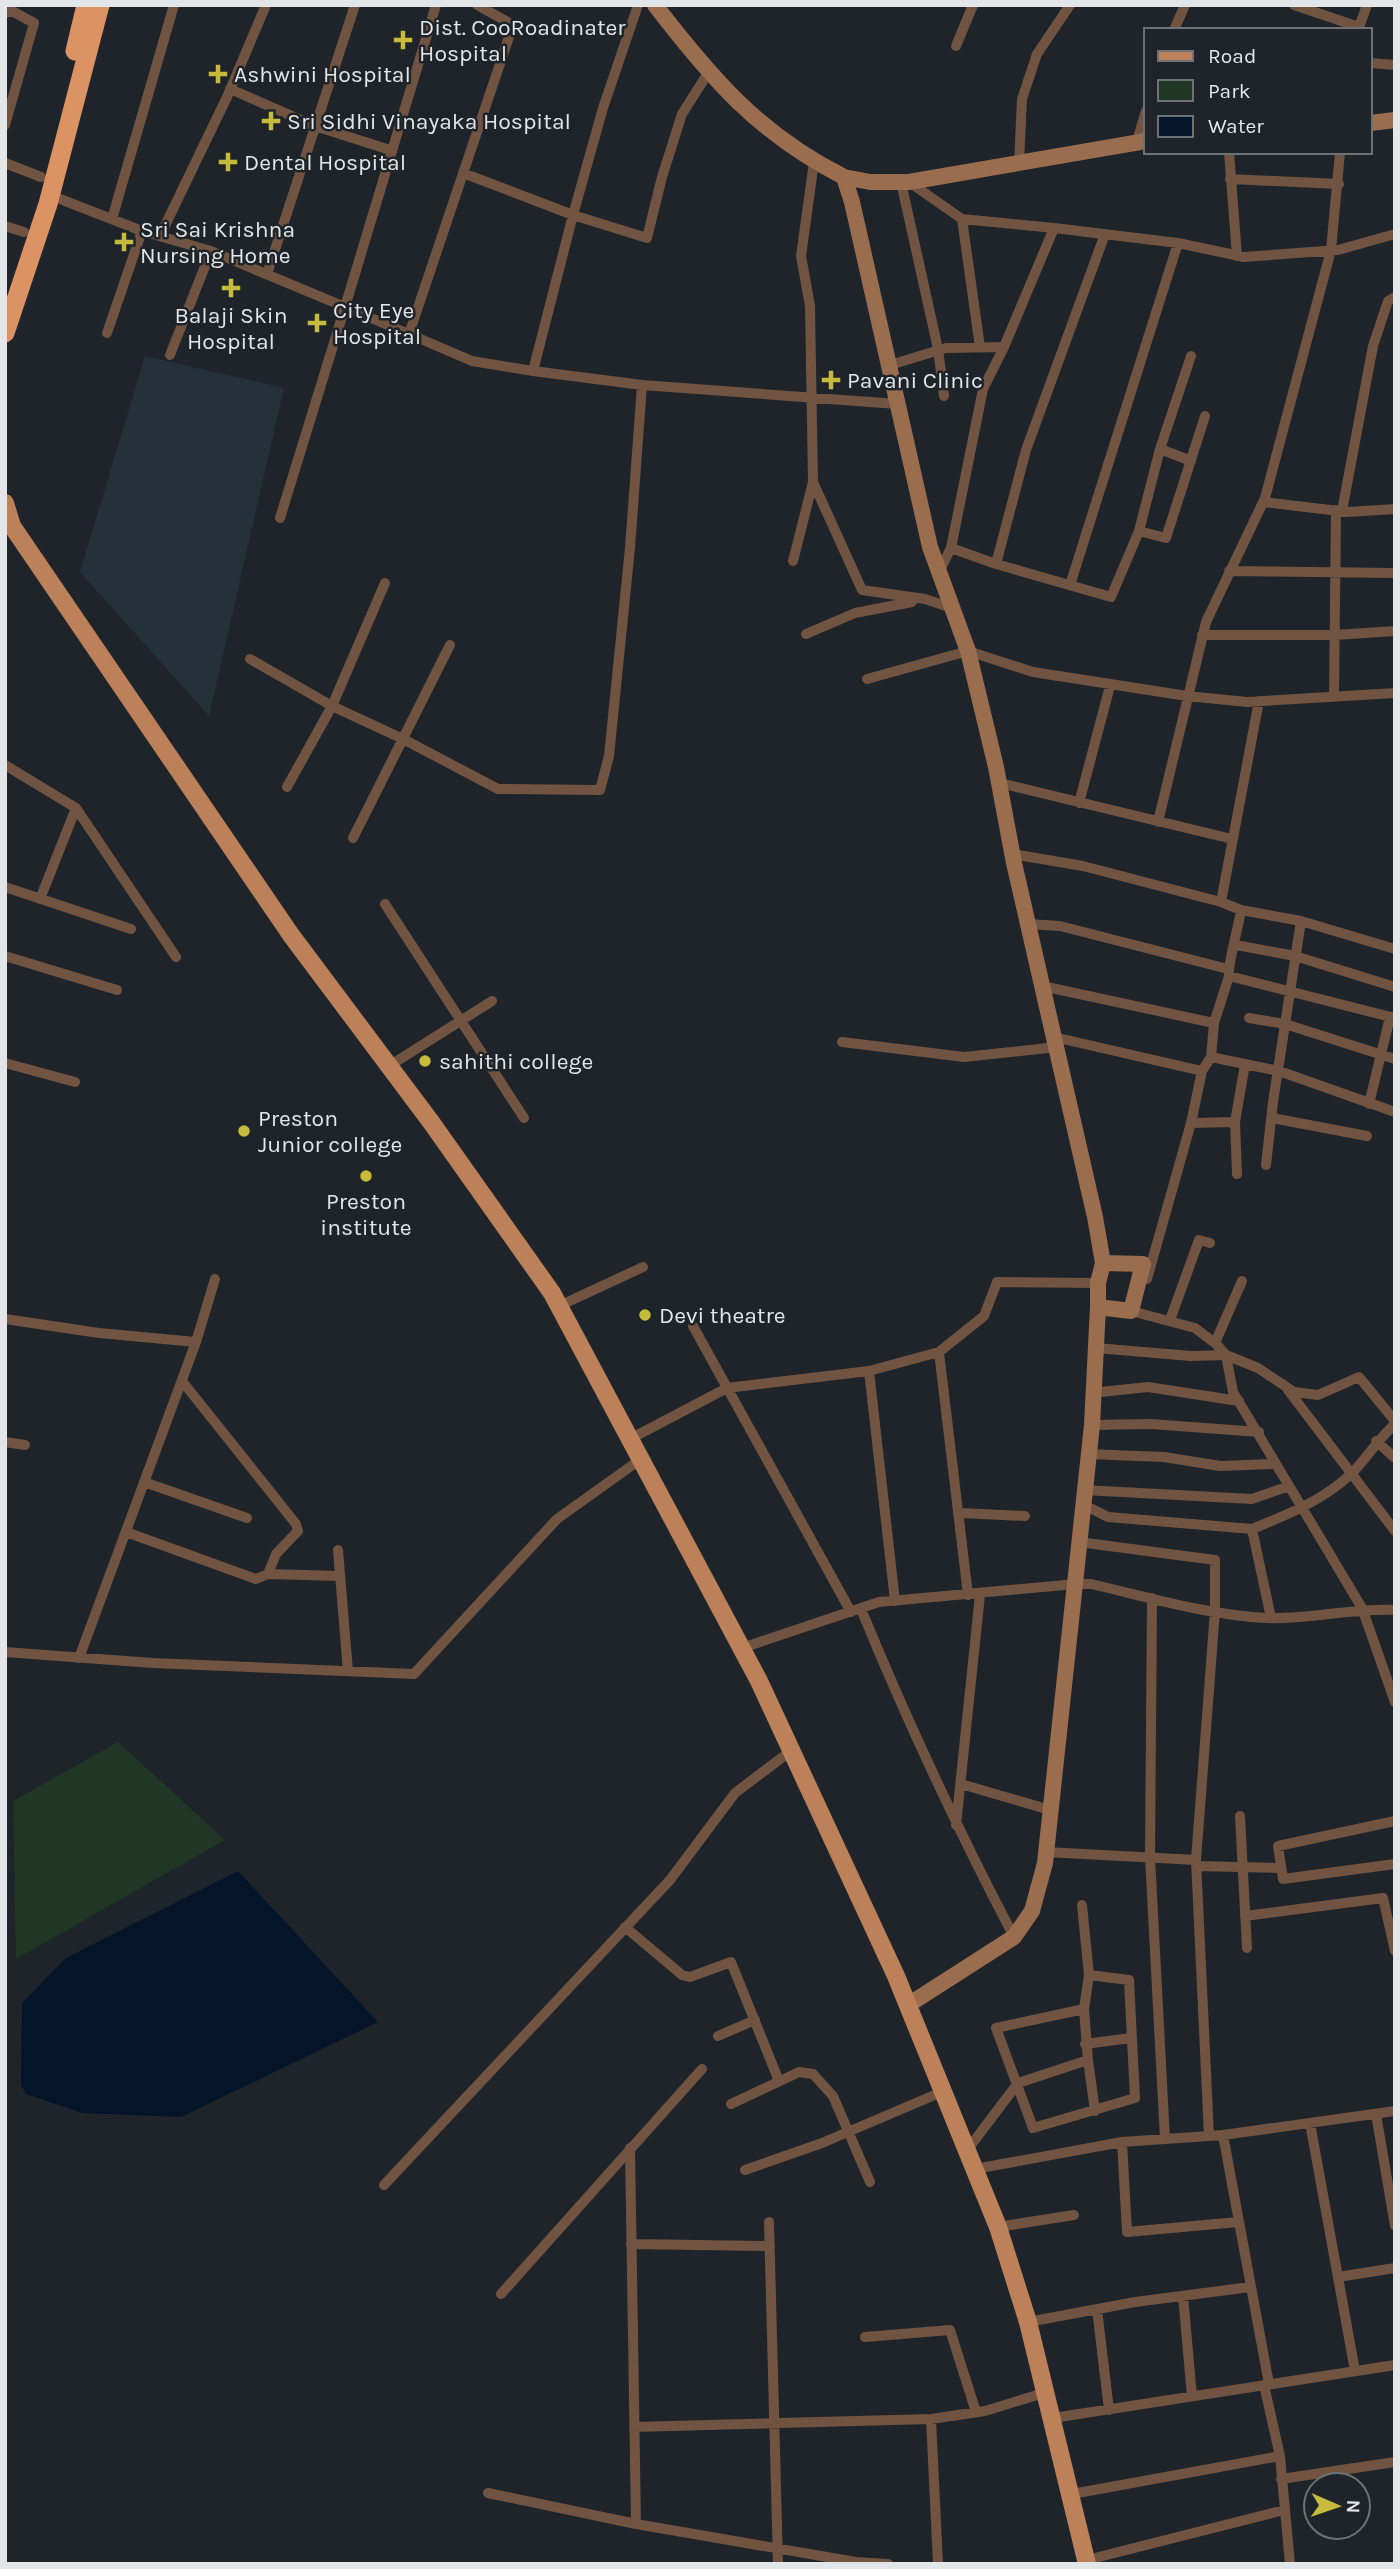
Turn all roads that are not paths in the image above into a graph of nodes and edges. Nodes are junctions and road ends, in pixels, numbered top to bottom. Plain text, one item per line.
1 (86, 5) edge
2 (100, 5) edge
3 (174, 5) edge
4 (266, 5) edge
5 (355, 5) edge
6 (436, 5) edge
7 (477, 5) edge
8 (638, 5) edge
9 (655, 5) edge
10 (973, 5) edge
11 (1070, 5) edge
12 (1185, 5) edge
13 (1294, 5) edge
14 (1367, 5) edge
15 (5, 13) edge
16 (1175, 28) edge
17 (1358, 28) edge
18 (956, 46) dead end
19 (1372, 63) edge
20 (1395, 65) edge
21 (708, 73) junction
22 (230, 89) junction
23 (1395, 120) edge
24 (1372, 122) edge
25 (1144, 123) edge
26 (5, 125) edge
27 (315, 126) junction
28 (1141, 141) edge
29 (390, 150) junction
30 (1229, 154) edge
31 (1340, 154) edge
32 (814, 162) junction
33 (5, 163) edge
34 (1019, 163) junction
35 (463, 173) junction
36 (41, 177) junction
37 (844, 177) junction
38 (1230, 179) junction
39 (905, 182) junction
40 (1339, 184) junction
41 (50, 195) junction
42 (573, 215) junction
43 (112, 219) junction
44 (962, 219) junction
45 (5, 226) edge
46 (1054, 228) junction
47 (142, 231) junction
48 (24, 232) junction
49 (1105, 234) junction
50 (1395, 234) edge
51 (160, 236) junction
52 (1178, 243) junction
53 (1331, 250) junction
54 (211, 251) junction
55 (1237, 256) junction
56 (267, 274) junction
57 (5, 294) edge
58 (1395, 297) edge
59 (345, 307) junction
60 (5, 333) edge
61 (107, 333) dead end
62 (409, 334) junction
63 (979, 347) junction
64 (1004, 347) junction
65 (938, 349) junction
66 (170, 355) dead end
67 (1191, 356) dead end
68 (890, 365) junction
69 (533, 372) junction
70 (642, 386) junction
71 (944, 396) dead end
72 (812, 399) junction
73 (897, 404) junction
74 (1205, 416) dead end
75 (1160, 449) junction
76 (1191, 461) junction
77 (813, 482) junction
78 (1264, 502) junction
79 (5, 503) edge
80 (1395, 509) edge
81 (1339, 511) junction
82 (280, 519) dead end
83 (9, 523) edge
84 (1139, 531) junction
85 (951, 548) junction
86 (793, 561) dead end
87 (996, 564) junction
88 (1228, 571) junction
89 (939, 572) junction
90 (1395, 573) edge
91 (1335, 574) junction
92 (385, 583) dead end
93 (1070, 585) junction
94 (925, 599) junction
95 (952, 608) junction
96 (1395, 631) edge
97 (806, 634) dead end
98 (1202, 635) junction
99 (1335, 635) junction
100 (450, 645) dead end
101 (968, 650) junction
102 (250, 659) dead end
103 (867, 680) dead end
104 (1110, 686) junction
105 (1395, 693) edge
106 (1187, 696) junction
107 (1334, 697) junction
108 (1259, 701) junction
109 (332, 706) junction
110 (403, 739) junction
111 (5, 765) edge
112 (1000, 783) junction
113 (287, 787) dead end
114 (1079, 803) junction
115 (76, 808) junction
116 (1158, 822) junction
117 (354, 838) dead end
118 (1232, 839) junction
119 (1012, 854) junction
120 (5, 887) edge
121 (40, 899) junction
122 (1220, 902) junction
123 (385, 904) dead end
124 (1241, 910) junction
125 (1301, 921) junction
126 (1028, 924) junction
127 (131, 929) dead end
128 (1236, 945) junction
129 (1395, 949) edge
130 (5, 956) edge
131 (1295, 956) junction
132 (176, 957) dead end
133 (1228, 972) junction
134 (1042, 986) junction
135 (1395, 986) edge
136 (117, 990) dead end
137 (1292, 990) junction
138 (492, 1001) dead end
139 (1392, 1017) edge
140 (1249, 1018) dead end
141 (460, 1019) junction
142 (1214, 1023) junction
143 (1284, 1024) junction
144 (842, 1042) dead end
145 (1056, 1042) junction
146 (1381, 1054) junction
147 (1211, 1057) junction
148 (1395, 1059) edge
149 (5, 1063) edge
150 (1245, 1065) junction
151 (389, 1066) junction
152 (1202, 1071) junction
153 (1279, 1071) junction
154 (75, 1082) dead end
155 (1369, 1104) junction
156 (1395, 1112) edge
157 (524, 1118) dead end
158 (1272, 1118) junction
159 (1235, 1122) junction
160 (1191, 1123) junction
161 (1367, 1136) dead end
162 (1266, 1165) dead end
163 (1237, 1174) dead end
164 (1210, 1243) dead end
165 (1103, 1263) junction
166 (643, 1267) dead end
167 (215, 1279) dead end
168 (1242, 1281) dead end
169 (1098, 1283) junction
170 (559, 1306) junction
171 (1098, 1307) junction
172 (1134, 1312) junction
173 (5, 1319) edge
174 (1170, 1320) junction
175 (694, 1326) dead end
176 (196, 1342) junction
177 (1215, 1343) junction
178 (1096, 1348) junction
179 (939, 1352) junction
180 (1226, 1355) junction
181 (869, 1371) junction
182 (182, 1381) junction
183 (1284, 1385) junction
184 (727, 1388) junction
185 (1091, 1393) junction
186 (1239, 1401) junction
187 (1395, 1422) edge
188 (1092, 1425) junction
189 (1259, 1432) junction
190 (630, 1439) junction
191 (1376, 1441) junction
192 (5, 1442) edge
193 (25, 1445) dead end
194 (1087, 1454) junction
195 (1395, 1458) edge
196 (641, 1459) junction
197 (1274, 1464) junction
198 (1352, 1473) junction
199 (144, 1482) junction
200 (1289, 1486) junction
201 (1083, 1497) junction
202 (1302, 1509) junction
203 (960, 1513) junction
204 (1025, 1516) dead end
205 (247, 1518) dead end
206 (1252, 1529) junction
207 (1395, 1531) edge
208 (126, 1532) junction
209 (1079, 1542) junction
210 (338, 1550) dead end
211 (268, 1574) junction
212 (340, 1576) junction
213 (1075, 1584) junction
214 (968, 1595) junction
215 (980, 1595) junction
216 (1152, 1598) junction
217 (895, 1601) junction
218 (1362, 1608) junction
219 (1395, 1609) edge
220 (856, 1611) junction
221 (1215, 1611) junction
222 (1271, 1618) junction
223 (742, 1648) junction
224 (5, 1653) edge
225 (79, 1658) junction
226 (348, 1671) junction
227 (1395, 1702) edge
228 (792, 1751) junction
229 (961, 1784) junction
230 (1050, 1810) junction
231 (1240, 1816) dead end
232 (1395, 1821) edge
233 (956, 1826) junction
234 (1046, 1852) junction
235 (1150, 1857) junction
236 (1196, 1863) junction
237 (1395, 1864) edge
238 (1243, 1867) junction
239 (1281, 1868) junction
240 (1389, 1897) edge
241 (1082, 1905) dead end
242 (1245, 1916) junction
243 (625, 1927) junction
244 (1014, 1937) junction
245 (1247, 1948) dead end
246 (1395, 1951) edge
247 (1089, 1975) junction
248 (908, 2005) junction
249 (1084, 2009) junction
250 (755, 2020) junction
251 (718, 2036) dead end
252 (1131, 2038) junction
253 (1085, 2043) junction
254 (1088, 2060) junction
255 (702, 2069) dead end
256 (779, 2081) junction
257 (1018, 2084) junction
258 (944, 2091) junction
259 (731, 2104) dead end
260 (1095, 2111) junction
261 (1395, 2111) edge
262 (1376, 2114) junction
263 (1310, 2123) junction
264 (848, 2131) junction
265 (1223, 2135) junction
266 (1209, 2136) junction
267 (1165, 2139) junction
268 (1122, 2142) junction
269 (630, 2148) junction
270 (968, 2149) junction
271 (975, 2169) junction
272 (745, 2170) dead end
273 (870, 2182) dead end
274 (384, 2185) dead end
275 (1074, 2215) dead end
276 (769, 2222) dead end
277 (1238, 2222) junction
278 (1395, 2226) edge
279 (998, 2227) junction
280 (631, 2244) junction
281 (770, 2246) junction
282 (1395, 2268) edge
283 (1338, 2277) junction
284 (1250, 2287) junction
285 (501, 2294) dead end
286 (1183, 2296) junction
287 (1097, 2309) junction
288 (1028, 2322) junction
289 (865, 2337) dead end
290 (1395, 2365) edge
291 (1355, 2371) junction
292 (1269, 2384) junction
293 (1046, 2392) junction
294 (1192, 2396) junction
295 (1109, 2410) junction
296 (976, 2412) junction
297 (1053, 2418) junction
298 (931, 2419) junction
299 (774, 2423) junction
300 (634, 2427) junction
301 (1280, 2456) junction
302 (1395, 2462) edge
303 (1281, 2479) junction
304 (488, 2493) dead end
305 (1072, 2494) junction
306 (1284, 2510) junction
307 (636, 2524) junction
308 (778, 2547) junction
309 (1087, 2562) edge
310 (778, 2564) edge
311 (888, 2564) edge
312 (938, 2564) edge
313 (1290, 2564) edge

1 - 36 highway
2 - 41 highway
3 - 43 street
4 - 22 street
5 - 27 street
6 - 29 street
7 - 35 street
8 - 42 street
9 - 21 street
10 - 18 street
11 - 34 street
12 - 16 street
13 - 17 street
14 - 17 street
15 - 26 street
19 - 20 street
21 - 32 street
21 - 42 street
22 - 27 street
22 - 51 street
23 - 24 street
25 - 28 street
27 - 29 street
27 - 56 street
28 - 34 street
29 - 59 street
30 - 38 street
31 - 40 street
32 - 37 street
32 - 72 street
33 - 36 street
34 - 39 street
35 - 42 street
35 - 62 street
36 - 48 highway
37 - 39 street
37 - 68 street
38 - 40 street
38 - 55 street
39 - 44 street
39 - 65 street
40 - 53 street
41 - 43 street
41 - 60 highway
42 - 69 street
43 - 47 street
44 - 46 street
44 - 63 street
45 - 48 street
46 - 49 street
46 - 64 street
47 - 51 street
47 - 61 street
48 - 57 highway
49 - 52 street
49 - 87 street
50 - 53 street
51 - 54 street
52 - 55 street
52 - 93 street
53 - 55 street
53 - 78 street
54 - 56 street
54 - 66 street
56 - 59 street
58 - 81 street
59 - 62 street
59 - 82 street
62 - 69 street
63 - 64 street
63 - 65 street
64 - 85 street
65 - 68 street
65 - 71 street
67 - 75 street
68 - 73 street
69 - 70 street
70 - 72 street
70 - 110 street
72 - 73 street
72 - 77 street
73 - 89 street
74 - 76 street
75 - 76 street
75 - 84 street
76 - 84 street
77 - 86 street
77 - 94 street
78 - 81 street
78 - 88 street
79 - 83 main road
80 - 81 street
81 - 91 street
83 - 151 main road
84 - 93 street
85 - 87 street
85 - 89 street
87 - 93 street
88 - 91 street
88 - 98 street
89 - 95 street
90 - 91 street
91 - 99 street
92 - 109 street
94 - 95 street
94 - 97 street
95 - 101 street
96 - 99 street
98 - 99 street
98 - 106 street
99 - 107 street
100 - 110 street
101 - 103 street
101 - 104 street
101 - 112 street
102 - 109 street
104 - 106 street
104 - 114 street
105 - 107 street
106 - 108 street
106 - 116 street
107 - 108 street
108 - 118 street
109 - 110 street
109 - 113 street
110 - 117 street
111 - 115 street
112 - 114 street
112 - 119 street
114 - 116 street
115 - 121 street
115 - 132 street
116 - 118 street
118 - 122 street
119 - 122 street
119 - 126 street
120 - 121 street
121 - 127 street
122 - 124 street
123 - 141 street
124 - 125 street
124 - 128 street
125 - 129 street
125 - 131 street
126 - 133 street
126 - 134 street
128 - 131 street
128 - 133 street
130 - 136 street
131 - 135 street
131 - 137 street
133 - 137 street
133 - 142 street
134 - 142 street
134 - 145 street
137 - 139 street
137 - 143 street
138 - 141 street
139 - 146 street
140 - 143 street
141 - 151 street
141 - 157 street
142 - 147 street
143 - 146 street
143 - 153 street
144 - 145 street
145 - 152 street
145 - 165 street
146 - 148 street
146 - 155 street
147 - 150 street
147 - 152 street
149 - 154 street
150 - 153 street
150 - 159 street
151 - 170 main road
152 - 160 street
153 - 155 street
153 - 158 street
155 - 156 street
158 - 161 street
158 - 162 street
159 - 160 street
159 - 163 street
160 - 172 street
164 - 174 street
165 - 169 street
165 - 172 street
166 - 170 street
167 - 176 street
168 - 177 street
169 - 171 street
169 - 179 street
170 - 190 main road
171 - 172 street
171 - 178 street
172 - 174 street
173 - 176 street
174 - 177 street
175 - 184 street
176 - 182 street
177 - 180 street
178 - 180 street
178 - 185 street
179 - 181 street
179 - 203 street
180 - 183 street
180 - 186 street
181 - 184 street
181 - 217 street
182 - 199 street
182 - 211 street
183 - 187 street
183 - 198 street
184 - 190 street
184 - 220 street
185 - 186 street
185 - 188 street
186 - 189 street
187 - 191 street
188 - 189 street
188 - 194 street
189 - 197 street
190 - 196 main road
191 - 195 street
191 - 198 street
192 - 193 street
194 - 197 street
194 - 201 street
196 - 223 main road
196 - 226 street
197 - 200 street
198 - 202 street
198 - 207 street
199 - 205 street
199 - 208 street
200 - 201 street
200 - 202 street
201 - 206 street
201 - 209 street
202 - 206 street
202 - 218 street
203 - 204 street
203 - 214 street
206 - 222 street
208 - 211 street
208 - 225 street
209 - 213 street
209 - 221 street
210 - 212 street
211 - 212 street
212 - 226 street
213 - 215 street
213 - 216 street
213 - 230 street
214 - 215 street
214 - 217 street
215 - 229 street
216 - 221 street
216 - 235 street
217 - 220 street
218 - 219 street
218 - 222 street
218 - 227 street
220 - 223 street
220 - 233 street
221 - 222 street
221 - 236 street
223 - 228 main road
224 - 225 street
225 - 226 street
228 - 243 street
228 - 248 main road
229 - 230 street
229 - 233 street
230 - 234 street
231 - 238 street
232 - 239 street
233 - 244 street
234 - 235 street
234 - 244 street
235 - 236 street
235 - 267 street
236 - 238 street
236 - 266 street
237 - 239 street
238 - 239 street
238 - 242 street
240 - 242 street
240 - 246 street
241 - 247 street
242 - 245 street
243 - 250 street
243 - 274 street
244 - 248 street
247 - 249 street
247 - 252 street
248 - 258 main road
249 - 253 street
249 - 257 street
250 - 251 street
250 - 256 street
252 - 253 street
252 - 260 street
253 - 254 street
254 - 257 street
254 - 260 street
255 - 269 street
256 - 259 street
256 - 264 street
257 - 260 street
257 - 270 street
258 - 264 street
258 - 270 main road
261 - 262 street
262 - 263 street
262 - 278 street
263 - 265 street
263 - 283 street
264 - 272 street
264 - 273 street
265 - 266 street
265 - 277 street
266 - 267 street
267 - 268 street
268 - 271 street
268 - 277 street
269 - 280 street
269 - 285 street
270 - 271 main road
271 - 279 main road
275 - 279 street
276 - 281 street
277 - 284 street
279 - 288 main road
280 - 281 street
280 - 300 street
281 - 299 street
282 - 283 street
283 - 291 street
284 - 286 street
284 - 292 street
286 - 287 street
286 - 294 street
287 - 288 street
287 - 295 street
288 - 293 main road
289 - 296 street
290 - 291 street
291 - 292 street
292 - 294 street
292 - 301 street
293 - 296 street
293 - 297 main road
294 - 295 street
295 - 297 street
296 - 298 street
297 - 305 main road
298 - 299 street
298 - 312 street
299 - 300 street
299 - 308 street
300 - 307 street
301 - 303 street
301 - 305 street
302 - 303 street
303 - 306 street
304 - 307 street
305 - 309 main road
306 - 309 street
306 - 313 street
307 - 308 street
308 - 310 street
308 - 311 street

